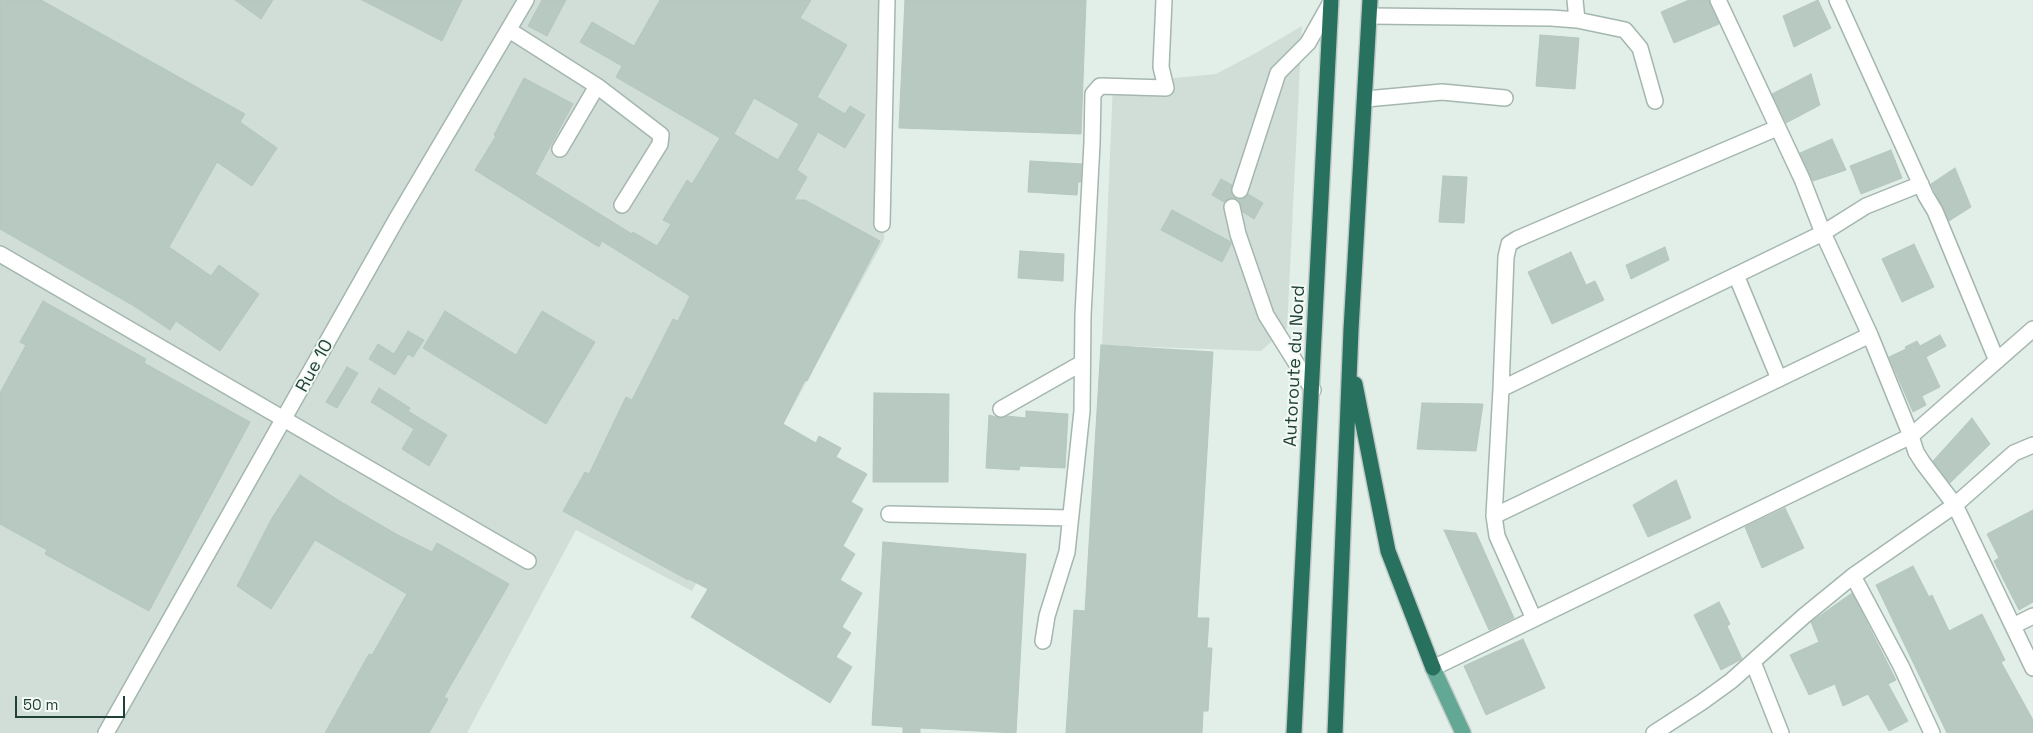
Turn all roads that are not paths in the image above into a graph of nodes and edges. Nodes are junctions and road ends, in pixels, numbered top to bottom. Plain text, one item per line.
1 (526, 0) edge
2 (887, 0) edge
3 (1164, 0) edge
4 (1370, 0) edge
5 (1575, 0) edge
6 (1718, 0) edge
7 (1837, 0) edge
8 (1331, 1) edge
9 (1370, 16) junction
10 (1577, 20) junction
11 (509, 30) junction
12 (597, 86) junction
13 (1505, 98) dead end
14 (1366, 99) junction
15 (1654, 101) dead end
16 (1777, 128) junction
17 (560, 149) dead end
18 (1921, 184) junction
19 (1240, 190) dead end
20 (622, 205) dead end
21 (1232, 207) dead end
22 (882, 224) dead end
23 (1823, 233) junction
24 (0, 254) edge
25 (1736, 275) junction
26 (2033, 329) edge
27 (1351, 330) junction
28 (1870, 335) junction
29 (1997, 361) junction
30 (1082, 363) junction
31 (1779, 379) junction
32 (1501, 388) junction
33 (1312, 390) junction
34 (1001, 409) dead end
35 (285, 419) junction
36 (1911, 436) junction
37 (2033, 445) edge
38 (1955, 505) junction
39 (889, 514) dead end
40 (1494, 516) junction
41 (1070, 518) junction
42 (528, 561) dead end
43 (1853, 576) junction
44 (2033, 616) edge
45 (1534, 619) junction
46 (2013, 626) junction
47 (1043, 641) dead end
48 (1753, 662) junction
49 (1434, 668) junction
50 (2033, 668) edge
51 (106, 733) edge
52 (1294, 733) edge
53 (1335, 733) edge
54 (1464, 733) edge
55 (1654, 733) edge
56 (1781, 733) edge
57 (1932, 733) edge

1 - 11 street, Rue 10
2 - 22 street
3 - 30 street
4 - 9 highway
5 - 10 street
6 - 16 street
7 - 18 street
8 - 19 street
8 - 33 highway, Autoroute du Nord
9 - 10 street
9 - 14 highway
10 - 15 street
11 - 12 street
11 - 35 street, Rue 10
12 - 17 street
12 - 20 street
13 - 14 street
14 - 27 highway
16 - 23 street
16 - 32 street
18 - 23 street
18 - 29 street
21 - 33 street
23 - 25 street
23 - 28 street
24 - 35 street
25 - 31 street
25 - 32 street
26 - 29 street
27 - 49 highway
27 - 53 highway
28 - 31 street
28 - 36 street
29 - 36 street
30 - 34 street
30 - 41 street
31 - 40 street
32 - 40 street
33 - 52 highway, Autoroute du Nord
35 - 42 street
35 - 51 street, Rue 10
36 - 38 street
36 - 45 street
37 - 38 street
38 - 43 street
38 - 46 street
39 - 41 street
40 - 45 street
41 - 47 street
43 - 48 street
43 - 57 street
44 - 46 street
45 - 49 street
46 - 50 street
48 - 55 street
48 - 56 street
49 - 54 main road

